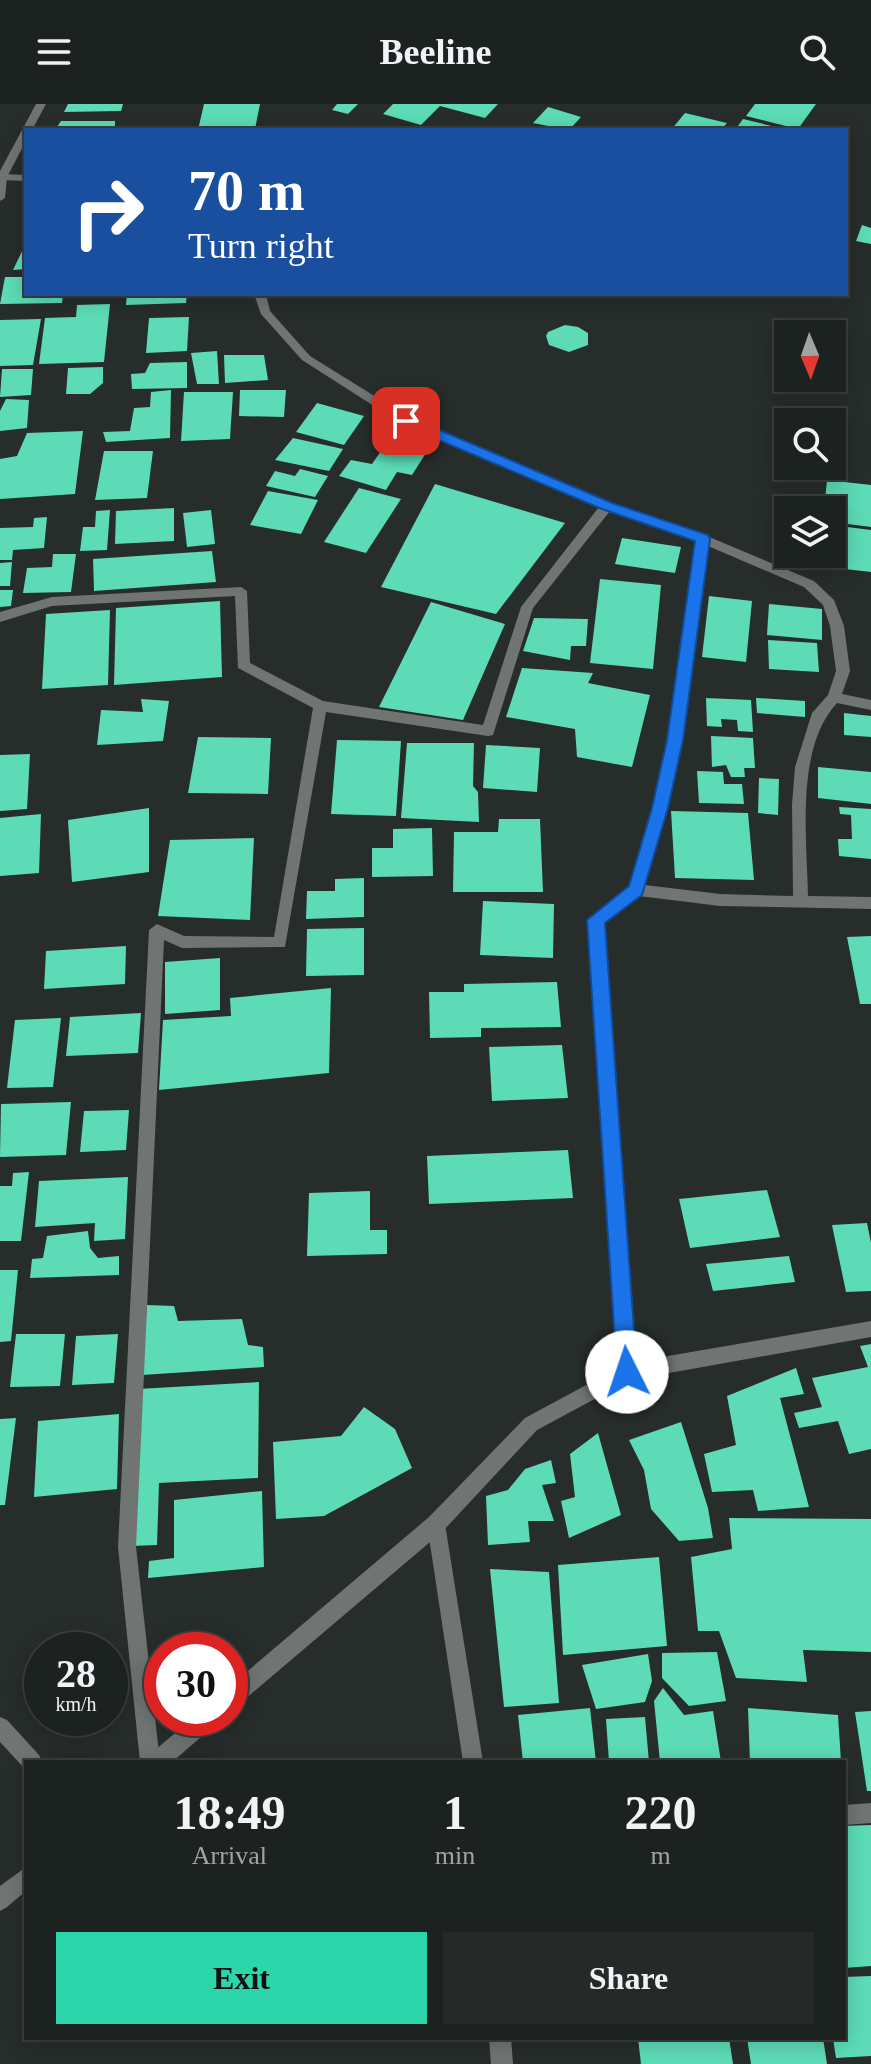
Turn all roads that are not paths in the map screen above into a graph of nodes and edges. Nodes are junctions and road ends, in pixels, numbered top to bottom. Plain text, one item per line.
1 (41, 104) edge
2 (28, 128) edge
3 (24, 135) edge
4 (2, 177) junction
5 (24, 178) edge
6 (0, 198) edge
7 (261, 296) edge
8 (607, 506) junction
9 (703, 539) junction
10 (0, 617) edge
11 (834, 697) junction
12 (871, 705) edge
13 (320, 706) junction
14 (636, 890) junction
15 (801, 901) junction
16 (871, 903) edge
17 (871, 1329) edge
18 (627, 1372) junction
19 (436, 1524) junction
20 (248, 1684) edge
21 (0, 1727) edge
22 (186, 1736) edge
23 (30, 1760) edge
24 (153, 1760) edge
25 (156, 1760) edge
26 (473, 1760) edge
27 (871, 1813) edge
28 (846, 1815) edge
29 (24, 1879) edge
30 (0, 1900) edge
31 (500, 2040) edge
32 (502, 2064) edge

1 - 2 street
3 - 4 street
4 - 5 street
4 - 6 street
7 - 8 street
8 - 9 street
8 - 13 street
9 - 11 street
9 - 14 street
10 - 13 street
11 - 12 street
11 - 15 street
13 - 24 street
14 - 15 street
14 - 18 street
15 - 16 street
17 - 18 street
18 - 19 street
19 - 20 street
19 - 26 street
21 - 23 street
22 - 25 street
27 - 28 street
29 - 30 street
31 - 32 street

